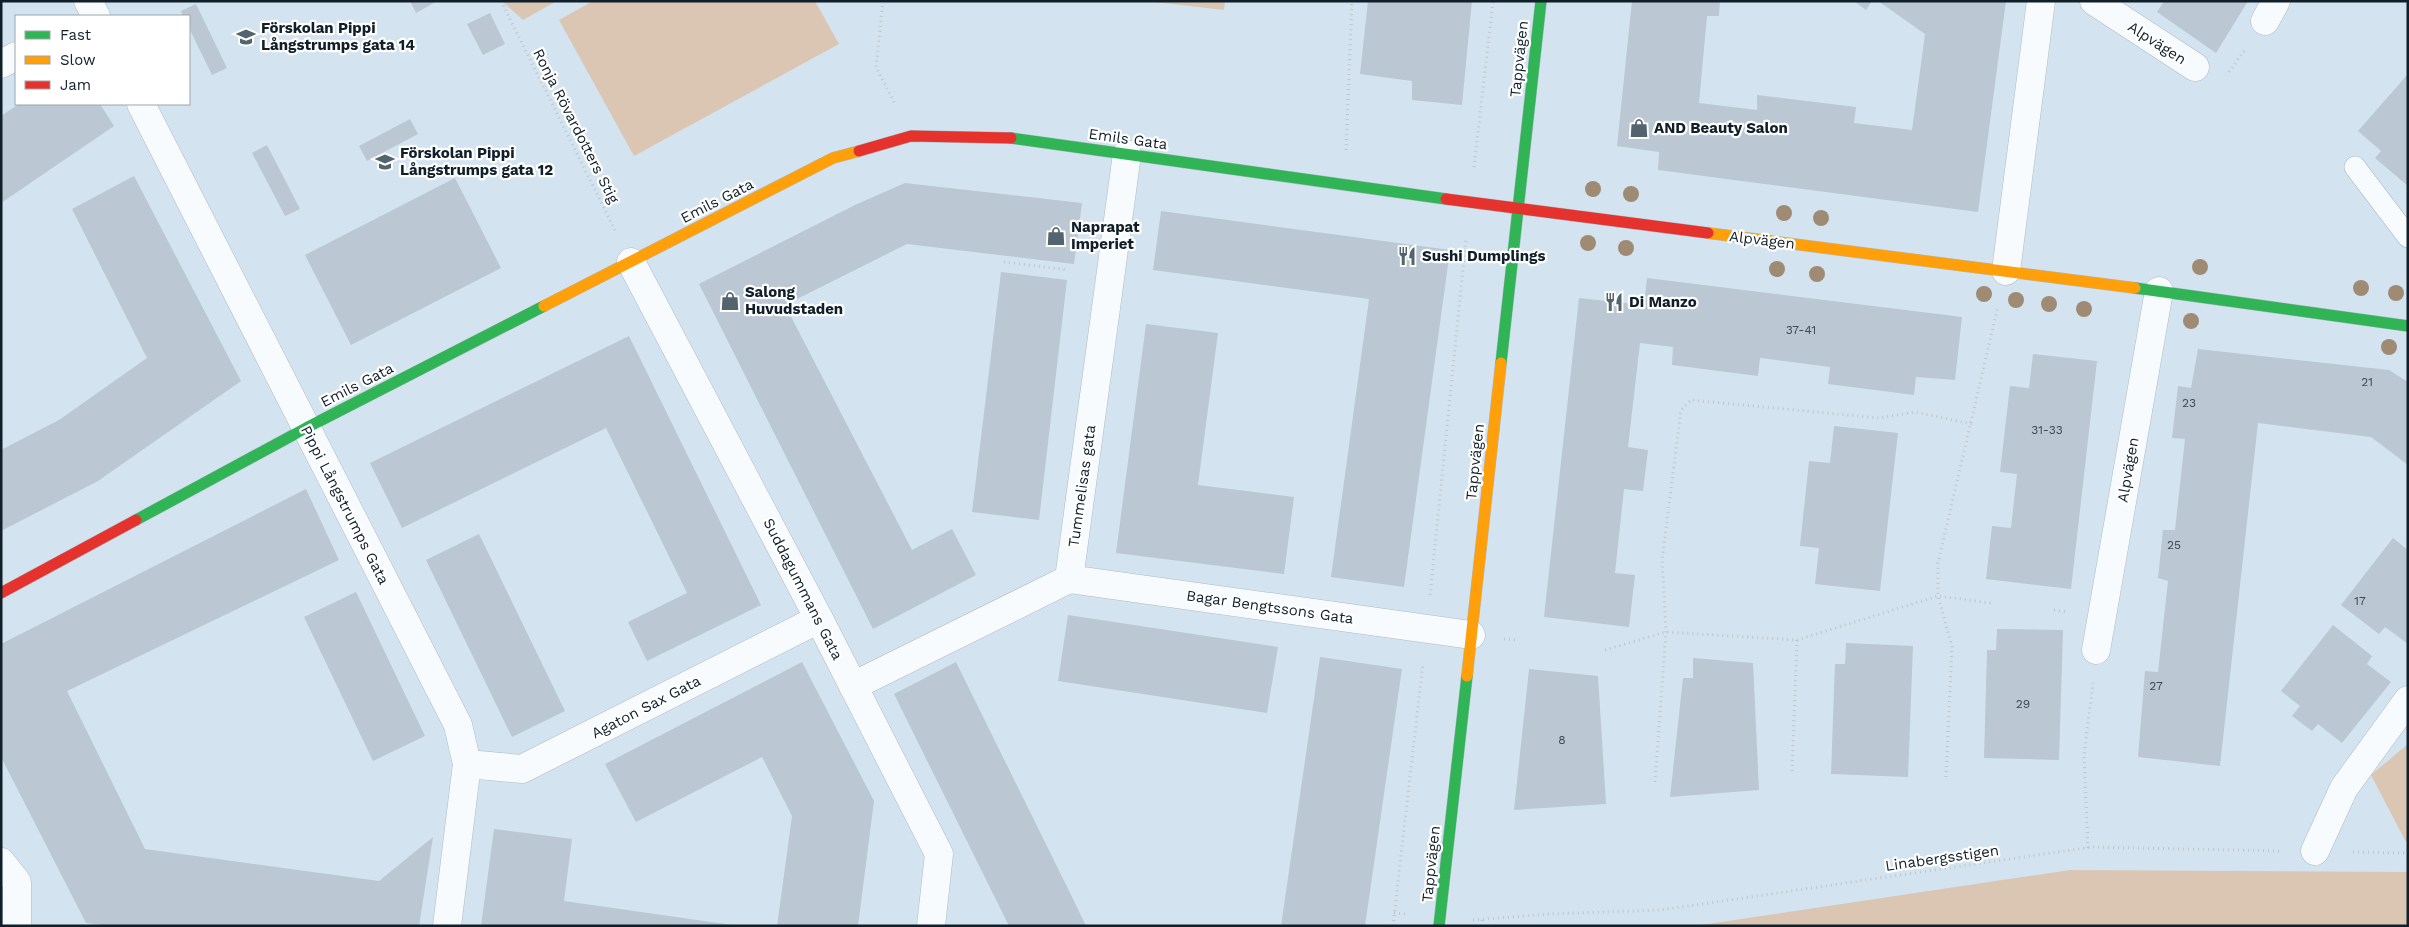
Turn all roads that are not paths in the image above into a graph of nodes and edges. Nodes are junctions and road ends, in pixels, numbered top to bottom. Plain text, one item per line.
1 (1541, 1) edge
2 (2041, 1) edge
3 (2094, 1) edge
4 (15, 57) edge
5 (1, 64) edge
6 (2195, 67) dead end
7 (142, 105) edge
8 (1127, 154) junction
9 (2355, 167) dead end
10 (1518, 209) junction
11 (2408, 237) edge
12 (631, 262) junction
13 (2006, 271) junction
14 (2159, 291) junction
15 (2408, 326) edge
16 (306, 428) junction
17 (1069, 579) junction
18 (1, 593) edge
19 (819, 619) junction
20 (1471, 635) junction
21 (2096, 650) road end
22 (853, 686) junction
23 (2408, 700) edge
24 (467, 764) junction
25 (2315, 851) road end
26 (1, 862) edge
27 (17, 926) edge
28 (447, 926) edge
29 (931, 926) edge
30 (1440, 926) edge

1 - 10 street, Tappvägen
2 - 13 street
3 - 6 street, Alpvägen
4 - 5 street
7 - 16 street, Pippi Långstrumps Gata
8 - 10 street, Emils Gata
8 - 12 street, Emils Gata
8 - 17 street, Tummelisas gata
9 - 11 lane
10 - 13 street, Alpvägen
10 - 20 street, Tappvägen
12 - 16 street, Emils Gata
12 - 19 street, Suddagummans Gata
13 - 14 street, Alpvägen
14 - 15 street, Alpvägen
14 - 21 street, Alpvägen
16 - 18 street, Emils Gata
16 - 24 street, Pippi Långstrumps Gata
17 - 20 street, Bagar Bengtssons Gata
17 - 22 street
19 - 22 street, Suddagummans Gata
19 - 24 street, Agaton Sax Gata
20 - 30 street, Tappvägen
22 - 29 street, Suddagummans Gata
23 - 25 street
24 - 28 street, Pippi Långstrumps Gata
26 - 27 street

